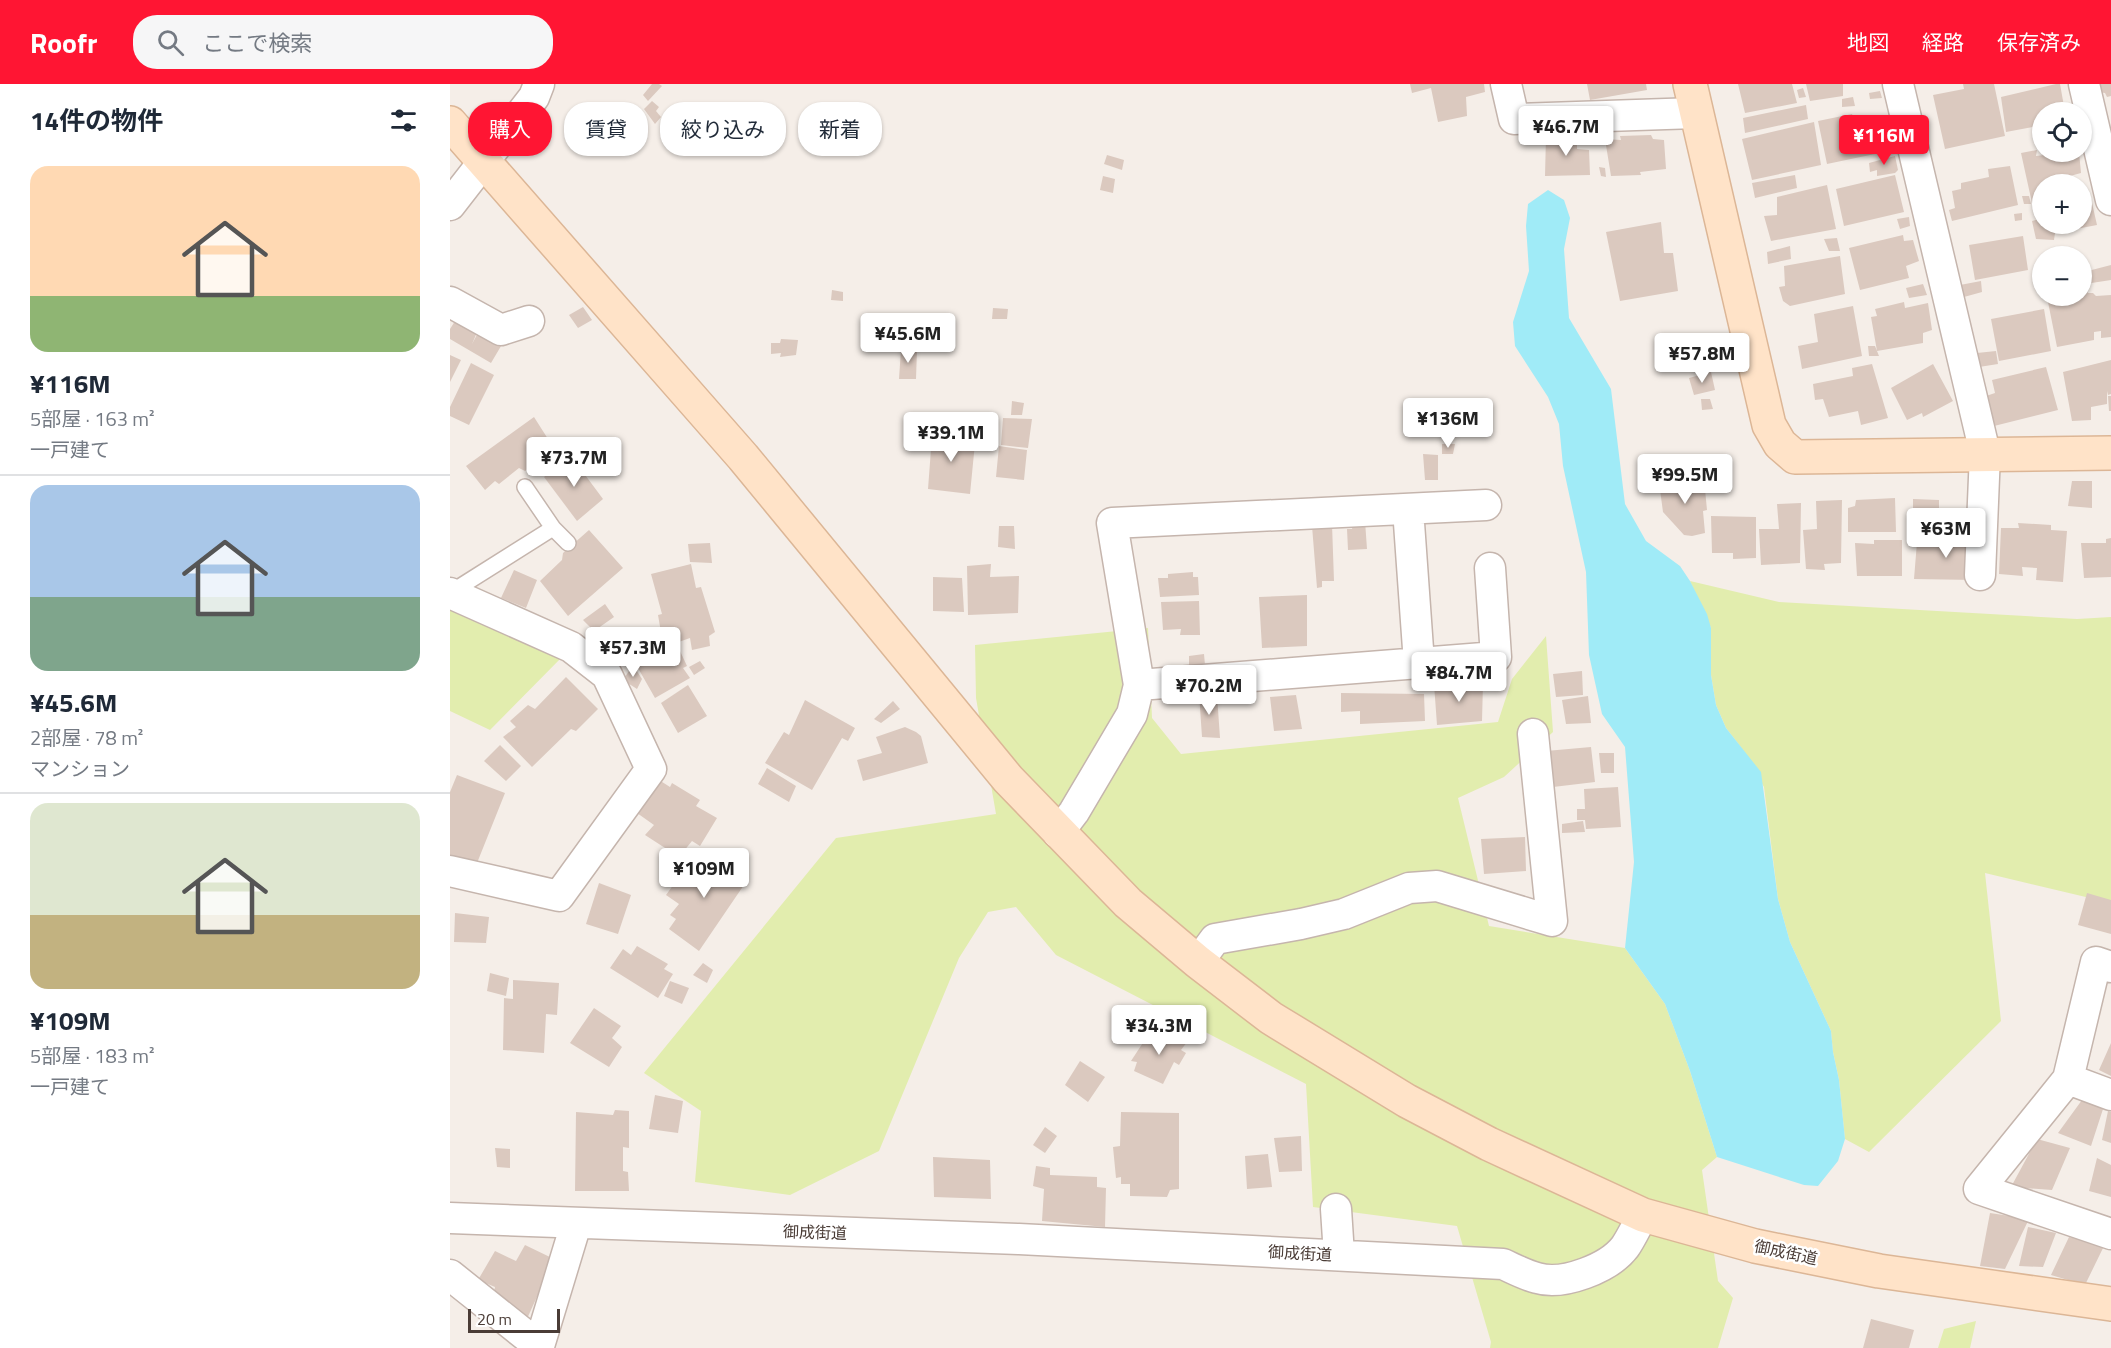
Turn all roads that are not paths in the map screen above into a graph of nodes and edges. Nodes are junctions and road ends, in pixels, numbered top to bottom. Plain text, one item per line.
1 (1506, 84) edge
2 (1898, 84) edge
3 (2084, 84) edge
4 (543, 88) edge
5 (1693, 99) edge
6 (450, 123) edge
7 (484, 160) junction
8 (2111, 200) edge
9 (450, 205) edge
10 (450, 302) edge
11 (529, 321) dead end
12 (1984, 453) junction
13 (2111, 453) edge
14 (525, 487) dead end
15 (1486, 505) dead end
16 (1408, 509) junction
17 (554, 528) junction
18 (568, 543) dead end
19 (1490, 568) dead end
20 (1980, 575) dead end
21 (450, 593) edge
22 (1419, 663) junction
23 (1139, 685) junction
24 (1533, 734) dead end
25 (1058, 833) junction
26 (450, 871) edge
27 (1198, 962) junction
28 (2111, 967) edge
29 (2068, 1080) junction
30 (2111, 1095) edge
31 (1336, 1209) dead end
32 (1643, 1215) junction
33 (450, 1218) edge
34 (576, 1224) junction
35 (2111, 1234) edge
36 (1339, 1255) junction
37 (450, 1275) edge
38 (2111, 1304) edge
39 (541, 1347) edge

1 - 5 street
2 - 12 street
3 - 8 street
4 - 7 street
5 - 12 street
6 - 7 street
7 - 9 street
7 - 25 street
10 - 11 street
12 - 13 street
12 - 20 street
14 - 17 lane
15 - 16 street
16 - 22 street
16 - 23 street
17 - 18 lane
17 - 21 lane
19 - 22 street
21 - 26 street
22 - 23 street
23 - 25 street
24 - 27 street
25 - 27 street
27 - 32 street
28 - 29 street
29 - 30 street
29 - 35 street
31 - 36 street
32 - 36 street, 御成街道
32 - 38 street, 御成街道
33 - 34 street, 御成街道
34 - 36 street, 御成街道
34 - 39 street
37 - 39 street

